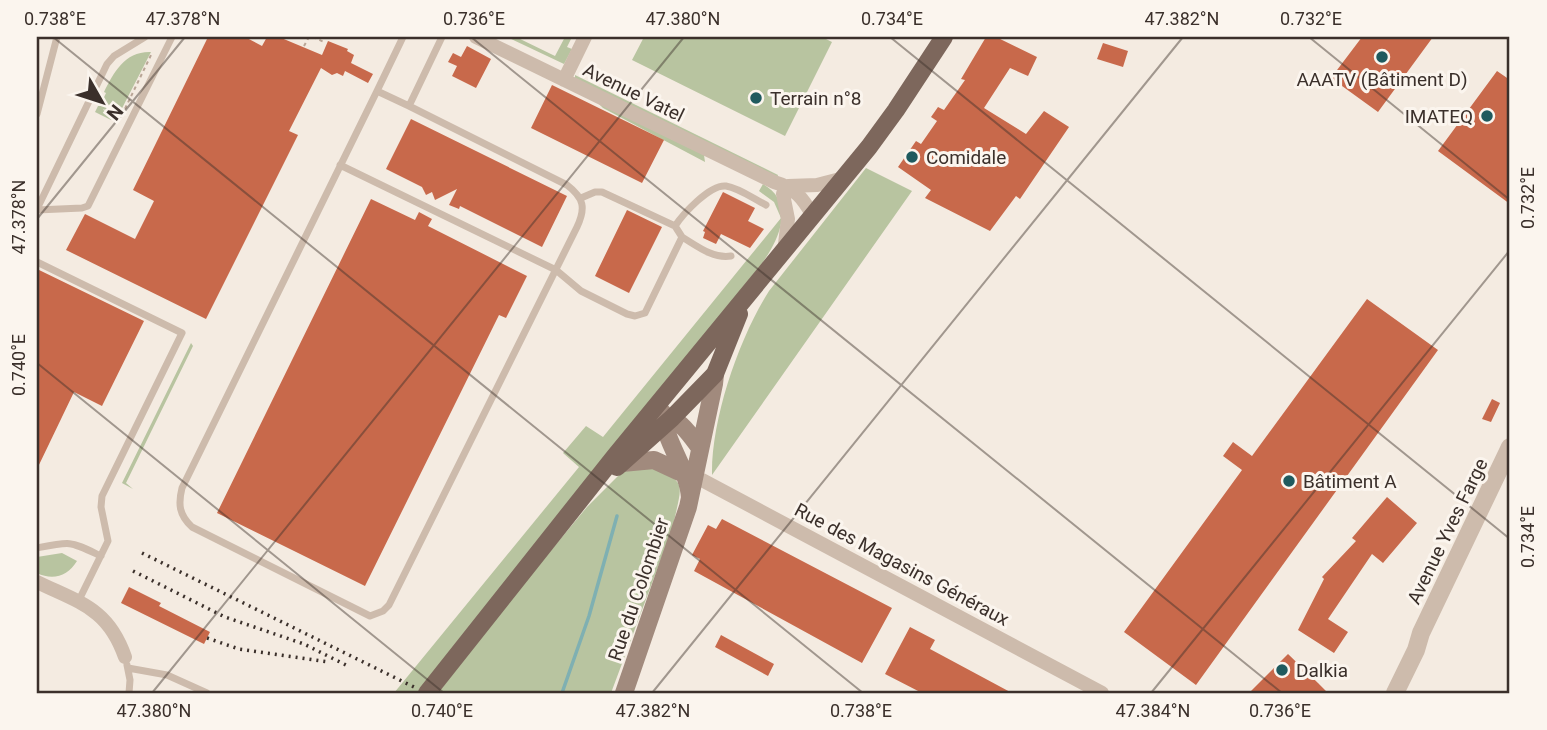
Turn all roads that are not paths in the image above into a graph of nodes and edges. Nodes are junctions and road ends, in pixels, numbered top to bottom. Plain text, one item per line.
1 (57, 37) edge
2 (145, 37) edge
3 (172, 37) edge
4 (402, 37) edge
5 (442, 37) edge
6 (476, 37) edge
7 (585, 37) edge
8 (944, 37) edge
9 (564, 80) junction
10 (377, 90) junction
11 (409, 106) junction
12 (37, 114) edge
13 (340, 165) junction
14 (844, 178) junction
15 (781, 188) junction
16 (581, 198) junction
17 (766, 205) dead end
18 (37, 209) edge
19 (813, 216) junction
20 (675, 226) junction
21 (682, 237) junction
22 (784, 251) junction
23 (731, 256) dead end
24 (37, 262) edge
25 (556, 270) junction
26 (748, 295) junction
27 (715, 374) junction
28 (662, 414) junction
29 (1510, 447) edge
30 (700, 448) junction
31 (622, 463) junction
32 (689, 475) junction
33 (576, 505) junction
34 (37, 548) edge
35 (101, 556) junction
36 (37, 582) edge
37 (78, 602) junction
38 (1421, 633) junction
39 (127, 663) junction
40 (129, 693) edge
41 (207, 693) edge
42 (427, 693) edge
43 (624, 693) edge
44 (1102, 693) edge
45 (1386, 693) edge
46 (1395, 693) edge

1 - 12 lane
2 - 18 lane
3 - 18 lane
4 - 10 lane
5 - 11 lane
6 - 9 street, Avenue Vatel
7 - 9 street
8 - 14 main road
9 - 15 street, Avenue Vatel
10 - 11 lane
10 - 13 lane
11 - 16 lane
13 - 25 lane
13 - 25 lane
14 - 15 street
14 - 19 main road
15 - 19 street, Avenue Vatel
15 - 22 street
16 - 20 lane
16 - 25 lane
17 - 20 lane
19 - 22 main road
20 - 21 lane
21 - 23 lane
21 - 25 lane
22 - 26 main road
24 - 35 lane
26 - 27 main road
26 - 28 main road
27 - 28 main road
27 - 30 main road, Rue du Colombier
28 - 30 main road
28 - 31 main road
28 - 32 main road
28 - 33 main road
29 - 38 street, Avenue Yves Farge
30 - 32 main road, Rue du Colombier
31 - 32 main road
31 - 33 main road
32 - 43 main road, Rue du Colombier
32 - 44 street, Rue des Magasins Généraux
33 - 42 main road
34 - 35 lane
35 - 37 lane
36 - 37 street
37 - 39 street
38 - 45 street, Avenue Yves Farge
38 - 46 street, Avenue Yves Farge
39 - 40 lane
39 - 41 lane

